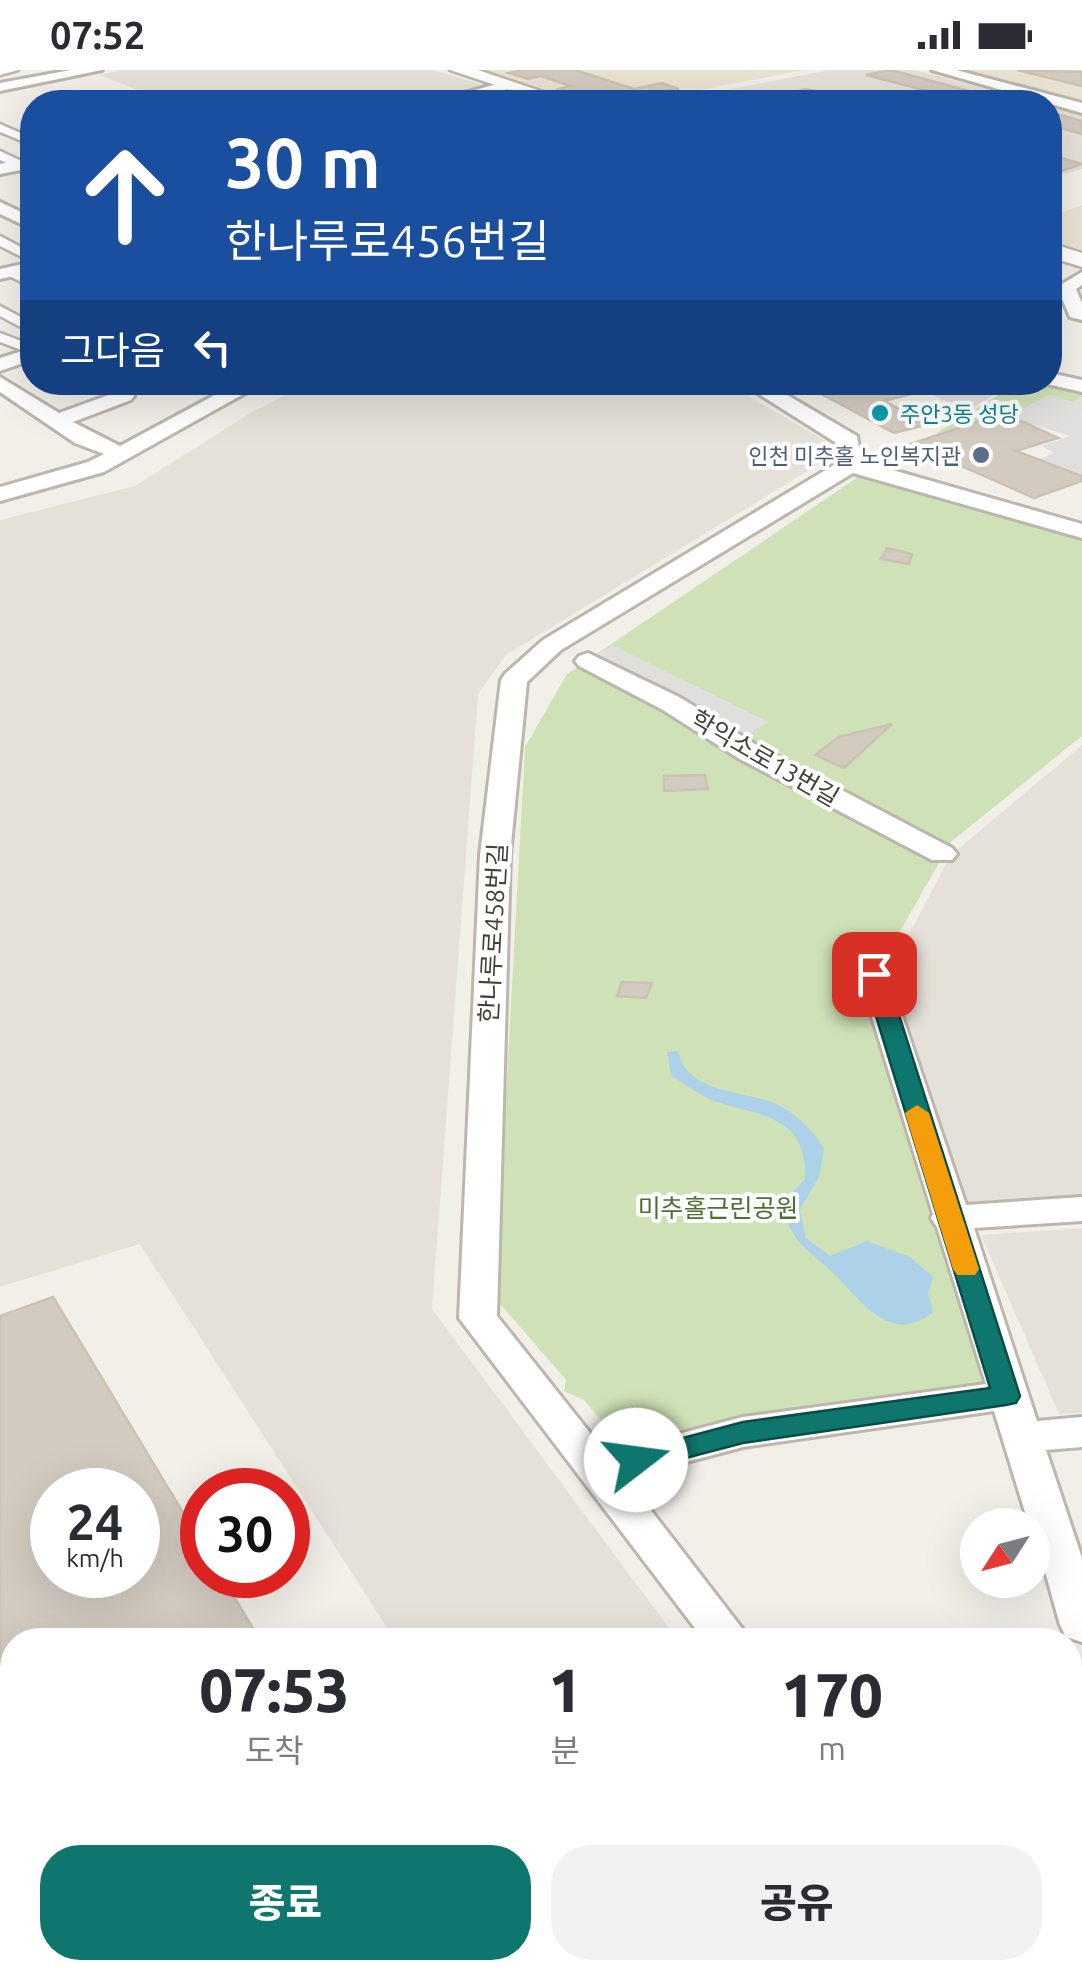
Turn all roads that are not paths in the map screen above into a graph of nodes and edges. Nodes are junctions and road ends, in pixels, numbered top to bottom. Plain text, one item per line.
1 (12, 70) edge
2 (96, 70) edge
3 (460, 70) edge
4 (946, 71) edge
5 (0, 72) edge
6 (507, 85) junction
7 (0, 90) edge
8 (487, 90) edge
9 (524, 90) edge
10 (1016, 90) edge
11 (16, 122) dead end
12 (0, 127) edge
13 (1082, 277) edge
14 (1082, 314) edge
15 (4, 386) edge
16 (122, 395) edge
17 (232, 395) edge
18 (772, 395) edge
19 (57, 421) junction
20 (122, 454) junction
21 (850, 465) junction
22 (0, 494) edge
23 (1082, 531) edge
24 (588, 660) dead end
25 (942, 854) dead end
26 (874, 974) dead end
27 (1082, 1209) edge
28 (949, 1218) junction
29 (1006, 1396) junction
30 (1082, 1432) edge
31 (1019, 1437) junction
32 (600, 1470) junction
33 (1082, 1625) edge
34 (720, 1628) edge

1 - 5 street
2 - 7 street
3 - 6 street
4 - 10 street
6 - 8 street
6 - 9 street
11 - 12 street
13 - 14 street
15 - 19 street
16 - 19 street
17 - 20 street
18 - 21 street
19 - 20 street
20 - 22 street
21 - 23 street
21 - 32 street, 한나루로458번길
24 - 25 street, 학익소로13번길
26 - 28 street
27 - 28 street
28 - 29 street
29 - 31 street
29 - 32 street
30 - 31 street
31 - 33 street
32 - 34 street, 한나루로458번길

